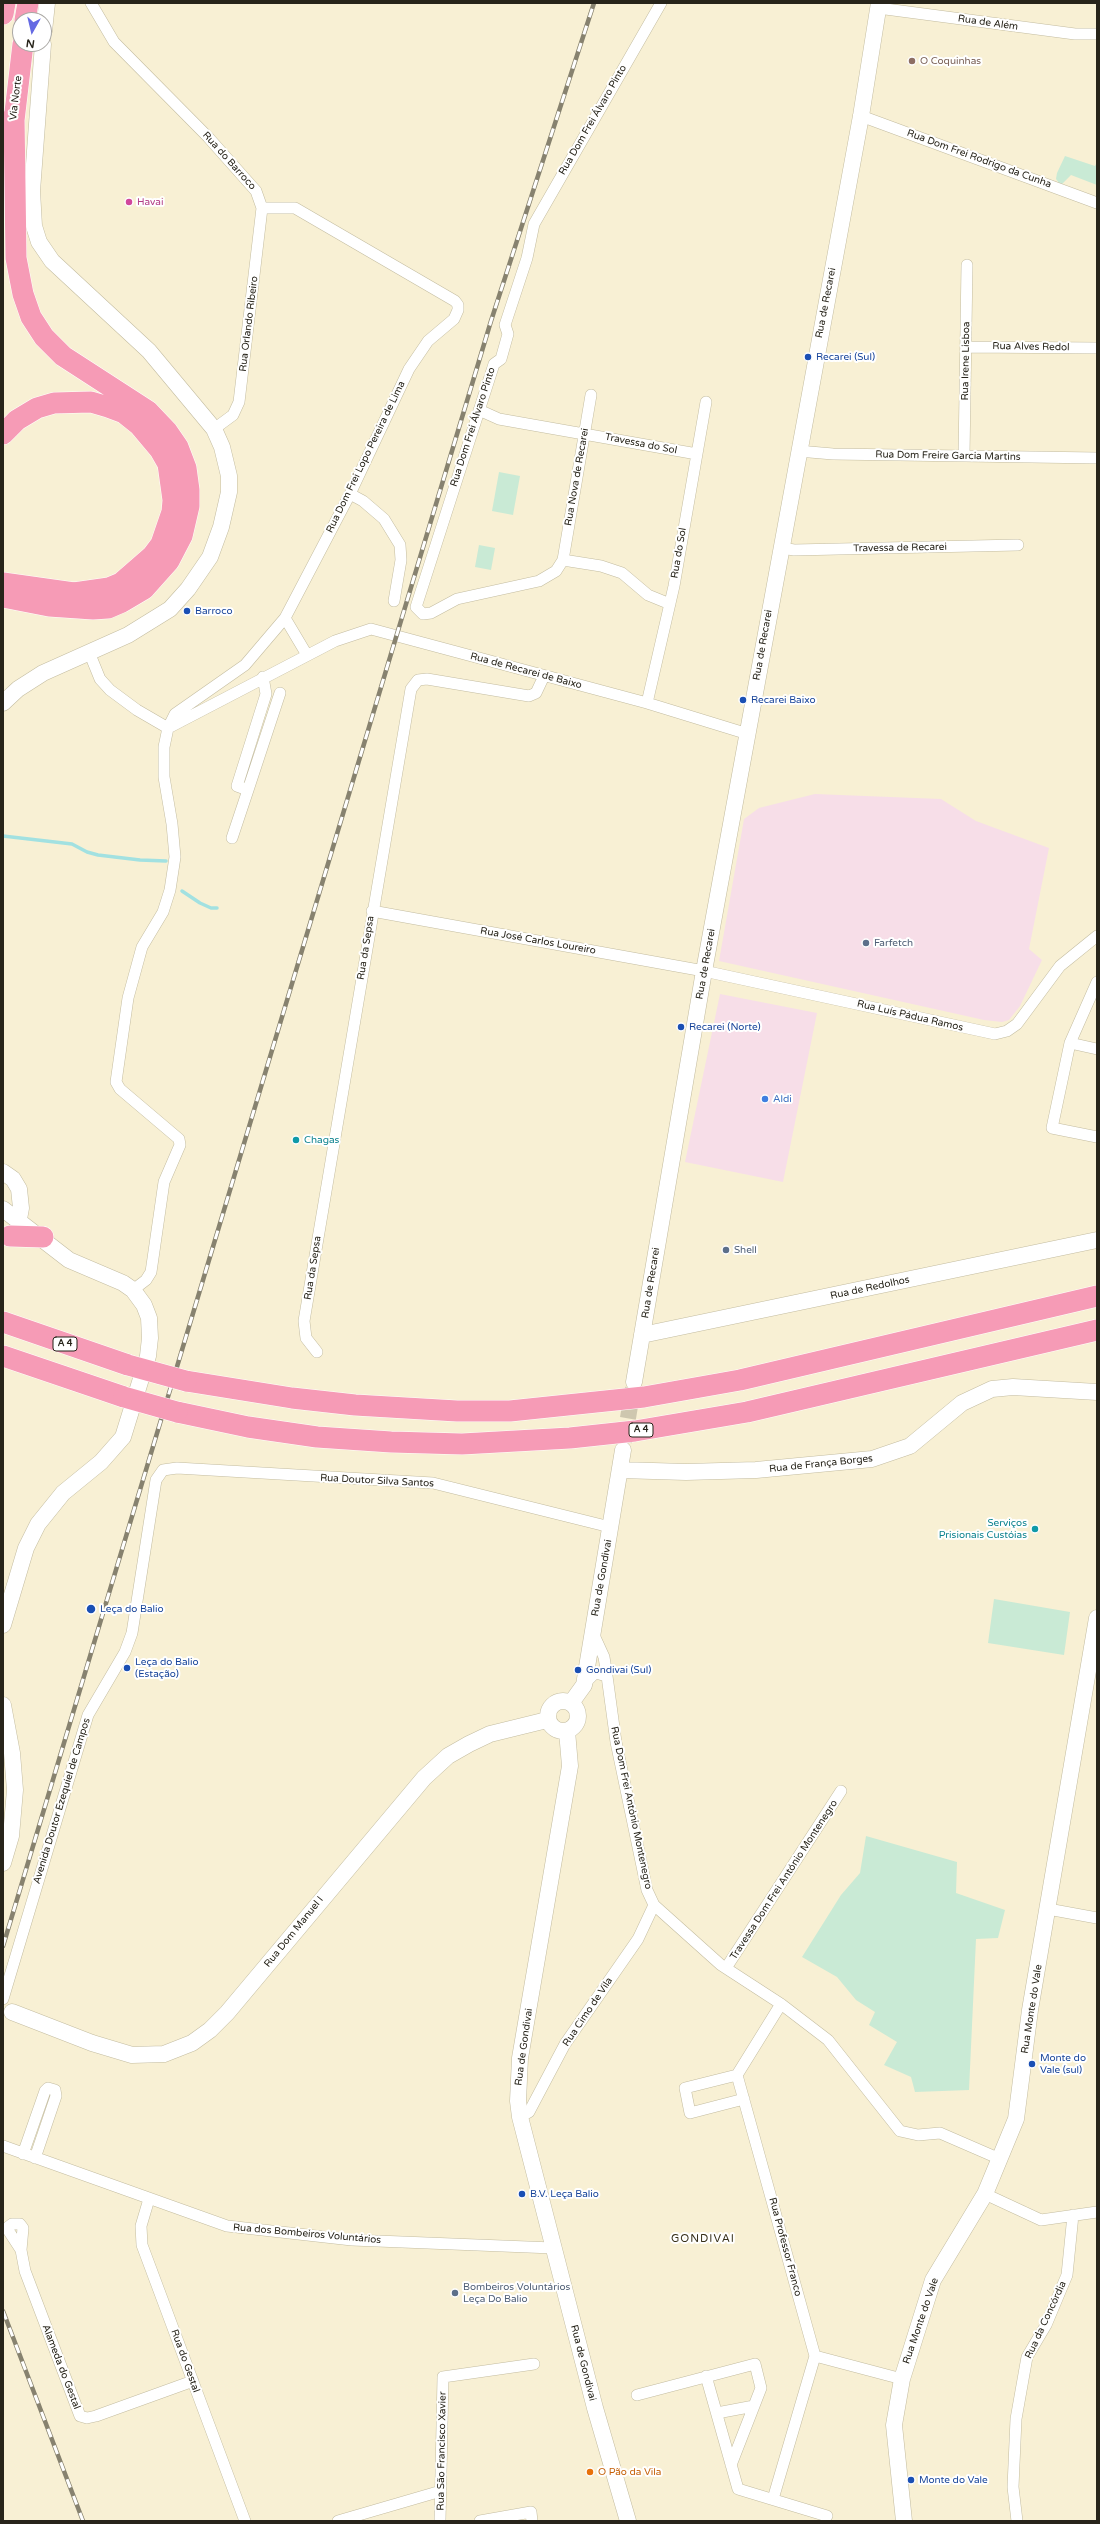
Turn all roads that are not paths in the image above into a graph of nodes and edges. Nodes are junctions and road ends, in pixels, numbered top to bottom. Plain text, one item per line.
1 (5, 3) edge
2 (91, 3) edge
3 (661, 3) edge
4 (879, 5) edge
5 (3, 14) edge
6 (1097, 34) edge
7 (22, 52) edge
8 (42, 52) edge
9 (14, 115) junction
10 (861, 116) junction
11 (1097, 203) edge
12 (262, 208) junction
13 (3, 224) edge
14 (967, 265) dead end
15 (966, 347) junction
16 (1097, 348) edge
17 (590, 395) dead end
18 (706, 402) dead end
19 (479, 410) junction
20 (214, 429) junction
21 (3, 434) edge
22 (584, 434) junction
23 (798, 451) junction
24 (697, 454) junction
25 (964, 456) junction
26 (1097, 458) edge
27 (350, 494) junction
28 (1018, 545) dead end
29 (782, 548) junction
30 (563, 560) junction
31 (3, 583) edge
32 (3, 597) edge
33 (394, 601) dead end
34 (670, 604) junction
35 (285, 618) junction
36 (89, 652) junction
37 (307, 655) junction
38 (544, 676) junction
39 (263, 677) junction
40 (280, 693) dead end
41 (3, 703) edge
42 (647, 704) junction
43 (168, 728) junction
44 (255, 729) junction
45 (267, 733) junction
46 (748, 734) junction
47 (248, 790) junction
48 (232, 838) dead end
49 (372, 911) junction
50 (1097, 936) edge
51 (704, 971) junction
52 (1097, 982) edge
53 (1070, 1043) junction
54 (1097, 1049) edge
55 (1097, 1137) edge
56 (3, 1172) edge
57 (11, 1220) edge
58 (42, 1237) junction
59 (1097, 1240) edge
60 (133, 1290) junction
61 (1097, 1296) edge
62 (3, 1322) edge
63 (1097, 1330) edge
64 (642, 1335) junction
65 (317, 1352) dead end
66 (3, 1356) edge
67 (634, 1382) tunnel mouth
68 (1097, 1392) edge
69 (623, 1450) tunnel mouth
70 (163, 1470) joint
71 (620, 1470) junction
72 (610, 1527) junction
73 (1097, 1618) edge
74 (3, 1625) edge
75 (593, 1631) junction
76 (607, 1676) junction
77 (584, 1685) junction
78 (571, 1703) junction
79 (3, 1706) edge
80 (547, 1720) junction
81 (567, 1731) junction
82 (841, 1791) dead end
83 (3, 1864) edge
84 (654, 1905) junction
85 (1048, 1909) junction
86 (1097, 1918) edge
87 (726, 1968) junction
88 (3, 1998) edge
89 (781, 2004) junction
90 (12, 2012) dead end
91 (737, 2075) junction
92 (744, 2099) junction
93 (520, 2117) junction
94 (3, 2146) edge
95 (23, 2154) junction
96 (35, 2158) junction
97 (1000, 2159) junction
98 (985, 2194) junction
99 (149, 2199) junction
100 (1097, 2212) edge
101 (1073, 2215) junction
102 (553, 2248) junction
103 (20, 2250) dead end
104 (815, 2356) junction
105 (534, 2364) dead end
106 (706, 2376) junction
107 (902, 2379) junction
108 (193, 2381) junction
109 (637, 2395) dead end
110 (754, 2406) junction
111 (717, 2413) junction
112 (731, 2465) junction
113 (440, 2491) junction
114 (773, 2499) junction
115 (827, 2516) dead end
116 (245, 2521) edge
117 (338, 2521) edge
118 (440, 2521) edge
119 (480, 2521) edge
120 (532, 2521) edge
121 (628, 2521) edge
122 (904, 2521) edge
123 (1017, 2521) edge

1 - 5 highway
2 - 12 street, Rua do Barroco
3 - 19 street, Rua Dom Frei Álvaro Pinto
4 - 6 street, Rua de Além
4 - 10 street, Rua de Recarei
7 - 9 highway, Via Norte
8 - 20 street
9 - 13 highway, Via Norte
9 - 32 highway
10 - 11 street, Rua Dom Frei Rodrigo da Cunha
10 - 23 street, Rua de Recarei
12 - 20 street, Rua Orlando Ribeiro
12 - 27 street, Rua Dom Frei Lopo Pereira de Lima
14 - 15 street, Rua Irene Lisboa
15 - 16 street, Rua Alves Redol
15 - 25 street, Rua Irene Lisboa
17 - 22 street, Rua Nova de Recarei
18 - 24 street, Rua do Sol
19 - 22 street, Travessa do Sol
19 - 30 street, Rua Dom Frei Álvaro Pinto
20 - 36 street
21 - 31 highway
22 - 24 street, Travessa do Sol
22 - 30 street, Rua Nova de Recarei
23 - 25 street, Rua Dom Freire Garcia Martins
23 - 29 street, Rua de Recarei
24 - 34 street, Rua do Sol
25 - 26 street, Rua Dom Freire Garcia Martins
27 - 33 street
27 - 35 street, Rua Dom Frei Lopo Pereira de Lima
28 - 29 street, Travessa de Recarei
29 - 46 street, Rua de Recarei
30 - 34 street
34 - 42 street, Rua do Sol
35 - 37 street
35 - 43 street, Rua Dom Frei Lopo Pereira de Lima
36 - 41 street
36 - 43 street
37 - 38 street, Rua de Recarei de Baixo
37 - 39 street
38 - 42 street, Rua de Recarei de Baixo
38 - 49 street, Rua da Sepsa
39 - 43 street
39 - 44 street
40 - 45 street
42 - 46 street, Rua de Recarei de Baixo
43 - 60 street, Rua Dom Frei Lopo Pereira de Lima
44 - 45 street
44 - 47 street
45 - 47 street
46 - 51 street, Rua de Recarei
47 - 48 street
49 - 51 street, Rua José Carlos Loureiro
49 - 65 street, Rua da Sepsa
50 - 51 street, Rua Luís Pádua Ramos
51 - 64 street, Rua de Recarei
52 - 53 street
53 - 54 street
53 - 55 street
56 - 57 street
57 - 58 highway
57 - 58 street
58 - 60 street
59 - 64 street, Rua de Redolhos
60 - 74 street
61 - 62 highway, A 4, bridge
63 - 66 highway, A 4, bridge
64 - 67 street, Rua de Recarei
68 - 71 street, Rua de França Borges
69 - 71 street, Rua de Gondivai
70 - 72 street, Rua Doutor Silva Santos
70 - 88 street, Avenida Doutor Ezequiel de Campos
71 - 72 street, Rua de Gondivai
72 - 75 street, Rua de Gondivai
73 - 85 street, Rua Monte do Vale
75 - 76 street, Rua Dom Frei António Montenegro
75 - 77 street, Rua de Gondivai
76 - 77 street
76 - 84 street, Rua Dom Frei António Montenegro
77 - 78 street, Rua de Gondivai
78 - 80 street
78 - 81 street
79 - 83 street
80 - 81 street
80 - 90 street, Rua Dom Manuel I
81 - 93 street, Rua de Gondivai
82 - 87 street, Travessa Dom Frei António Montenegro
84 - 87 street, Rua Dom Frei António Montenegro
84 - 93 street, Rua Cimo de Vila
85 - 86 street
85 - 97 street, Rua Monte do Vale
87 - 89 street, Rua Dom Frei António Montenegro
89 - 91 street
89 - 97 street, Rua Dom Frei António Montenegro
91 - 92 street, Rua Professor Franco
91 - 92 street
92 - 104 street, Rua Professor Franco
93 - 102 street, Rua de Gondivai
94 - 95 street, Rua dos Bombeiros Voluntários
95 - 96 street, Rua dos Bombeiros Voluntários
95 - 96 street
96 - 99 street, Rua dos Bombeiros Voluntários
97 - 98 street, Rua Monte do Vale
98 - 101 street
98 - 107 street, Rua Monte do Vale
99 - 102 street, Rua dos Bombeiros Voluntários
99 - 108 street, Rua do Gestal
100 - 101 street
101 - 123 street, Rua da Concórdia
102 - 121 street, Rua de Gondivai
103 - 108 street, Alameda do Gestal
104 - 107 street
104 - 114 street
105 - 113 street, Rua São Francisco Xavier
106 - 109 street
106 - 110 street
106 - 111 street
107 - 122 street, Rua Monte do Vale
108 - 116 street, Rua do Gestal
110 - 111 street
110 - 112 street
111 - 112 street
112 - 114 street
113 - 117 street
113 - 118 street, Rua São Francisco Xavier
114 - 115 street
119 - 120 street

